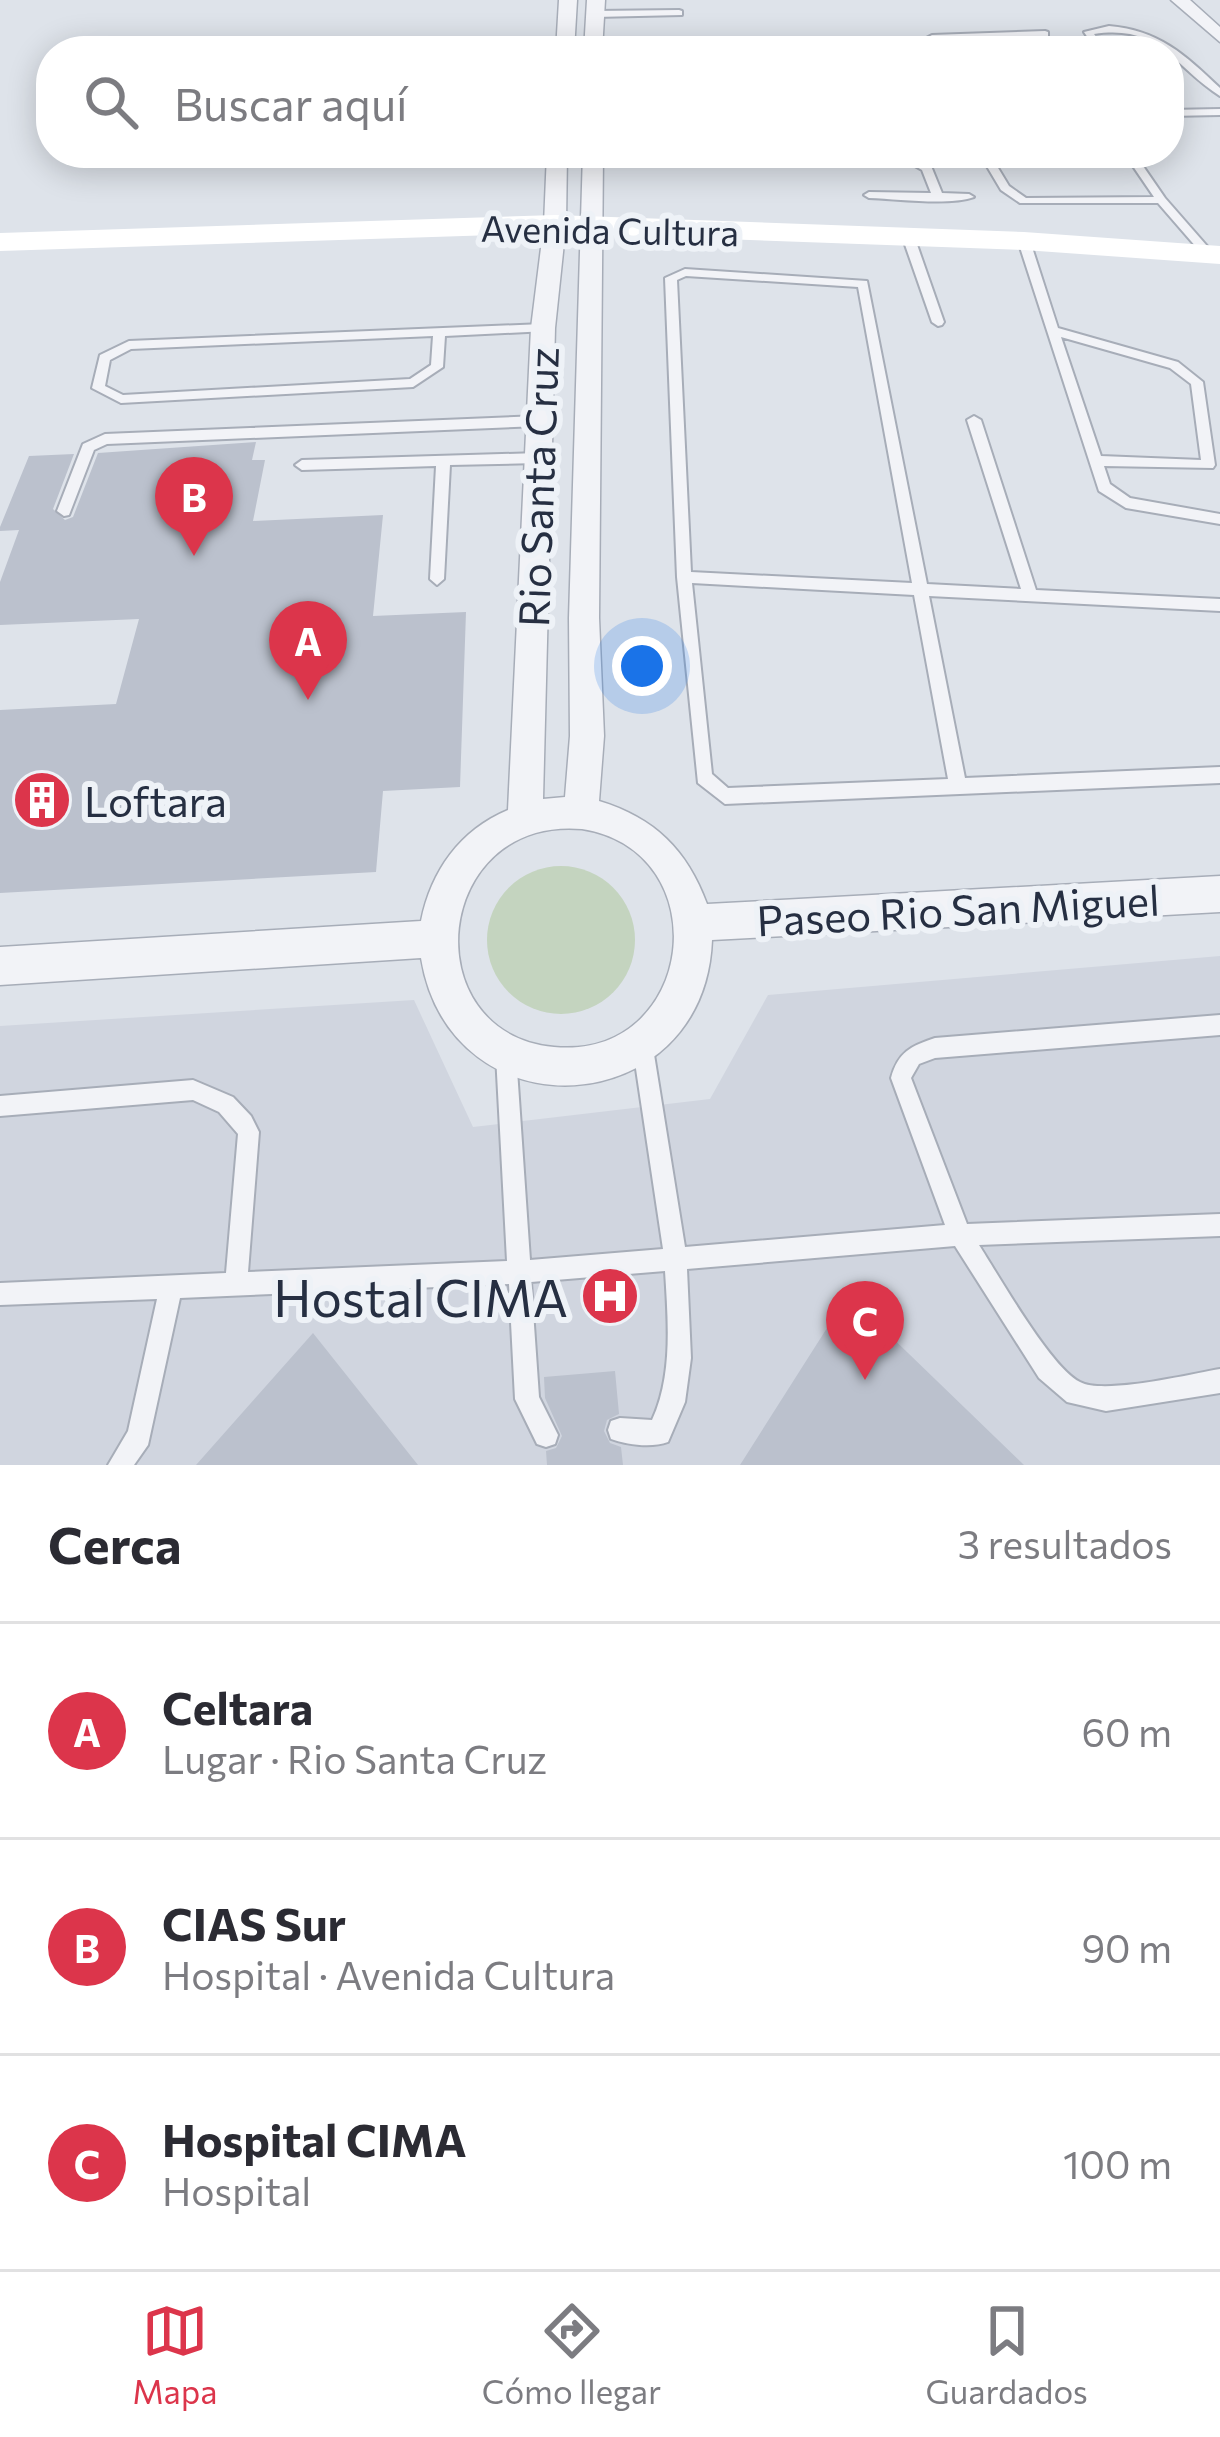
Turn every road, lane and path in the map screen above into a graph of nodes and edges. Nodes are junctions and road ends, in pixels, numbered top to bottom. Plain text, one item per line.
1 (568, 0) edge
2 (621, 0) edge
3 (1180, 0) edge
4 (595, 7) edge
5 (679, 13) dead end
6 (566, 36) edge
7 (960, 36) edge
8 (1046, 36) edge
9 (1091, 36) edge
10 (1152, 36) edge
11 (1220, 37) edge
12 (1184, 63) edge
13 (1220, 93) edge
14 (1220, 112) edge
15 (1184, 113) edge
16 (557, 168) edge
17 (592, 168) edge
18 (927, 168) edge
19 (993, 168) edge
20 (1139, 168) edge
21 (869, 195) dead end
22 (938, 197) junction
23 (969, 197) dead end
24 (1161, 200) junction
25 (555, 224) junction
26 (590, 225) junction
27 (908, 236) junction
28 (1024, 241) junction
29 (0, 242) edge
30 (1214, 255) edge
31 (938, 322) dead end
32 (543, 328) junction
33 (1052, 330) junction
34 (439, 332) junction
35 (974, 419) dead end
36 (539, 421) junction
37 (1212, 436) edge
38 (538, 458) junction
39 (443, 461) junction
40 (1095, 461) junction
41 (302, 465) dead end
42 (1214, 466) edge
43 (64, 512) dead end
44 (1220, 519) edge
45 (684, 577) junction
46 (437, 579) dead end
47 (922, 589) junction
48 (1030, 595) junction
49 (1220, 605) edge
50 (1220, 776) edge
51 (958, 786) junction
52 (581, 814) junction
53 (525, 821) junction
54 (1220, 894) edge
55 (695, 923) junction
56 (436, 939) junction
57 (0, 965) edge
58 (1220, 1025) edge
59 (642, 1042) junction
60 (506, 1055) junction
61 (0, 1106) edge
62 (1220, 1226) edge
63 (960, 1235) junction
64 (678, 1260) junction
65 (518, 1272) junction
66 (236, 1286) junction
67 (170, 1289) junction
68 (0, 1294) edge
69 (1220, 1381) edge
70 (620, 1430) dead end
71 (546, 1435) dead end
72 (120, 1465) edge

1 - 6 street
2 - 4 lane
3 - 11 street
4 - 5 lane
7 - 8 lane
9 - 10 lane
12 - 13 lane
14 - 15 lane
16 - 25 street, Rio Santa Cruz
17 - 26 street, Rio Santa Cruz
18 - 22 lane
19 - 24 lane
20 - 24 lane
21 - 22 lane
22 - 23 lane
24 - 30 lane
25 - 26 street, Avenida Cultura
25 - 29 street, Avenida Cultura
25 - 32 street, Rio Santa Cruz
26 - 27 street, Avenida Cultura
26 - 52 street, Rio Santa Cruz
27 - 28 street, Avenida Cultura
27 - 31 lane
28 - 30 street, Avenida Cultura
28 - 33 lane
32 - 34 lane
32 - 36 street, Rio Santa Cruz
33 - 37 lane
33 - 40 lane
34 - 34 lane
35 - 48 lane
36 - 38 street, Rio Santa Cruz
36 - 43 lane
37 - 42 lane
38 - 39 lane
38 - 53 street, Rio Santa Cruz
39 - 41 lane
39 - 46 lane
40 - 42 lane
40 - 44 lane
45 - 47 lane
45 - 47 lane
45 - 51 lane
47 - 48 lane
47 - 51 lane
48 - 49 lane
50 - 51 lane
52 - 53 street
52 - 55 street
53 - 56 street
54 - 55 street, Paseo Rio San Miguel
55 - 59 street
56 - 57 street
56 - 60 street
58 - 63 lane
59 - 60 street
59 - 64 lane
60 - 65 lane
61 - 66 lane
62 - 63 lane
63 - 64 lane
63 - 69 lane
64 - 65 lane
64 - 70 lane
65 - 66 lane
65 - 71 lane
66 - 67 lane
67 - 68 lane
67 - 72 lane

